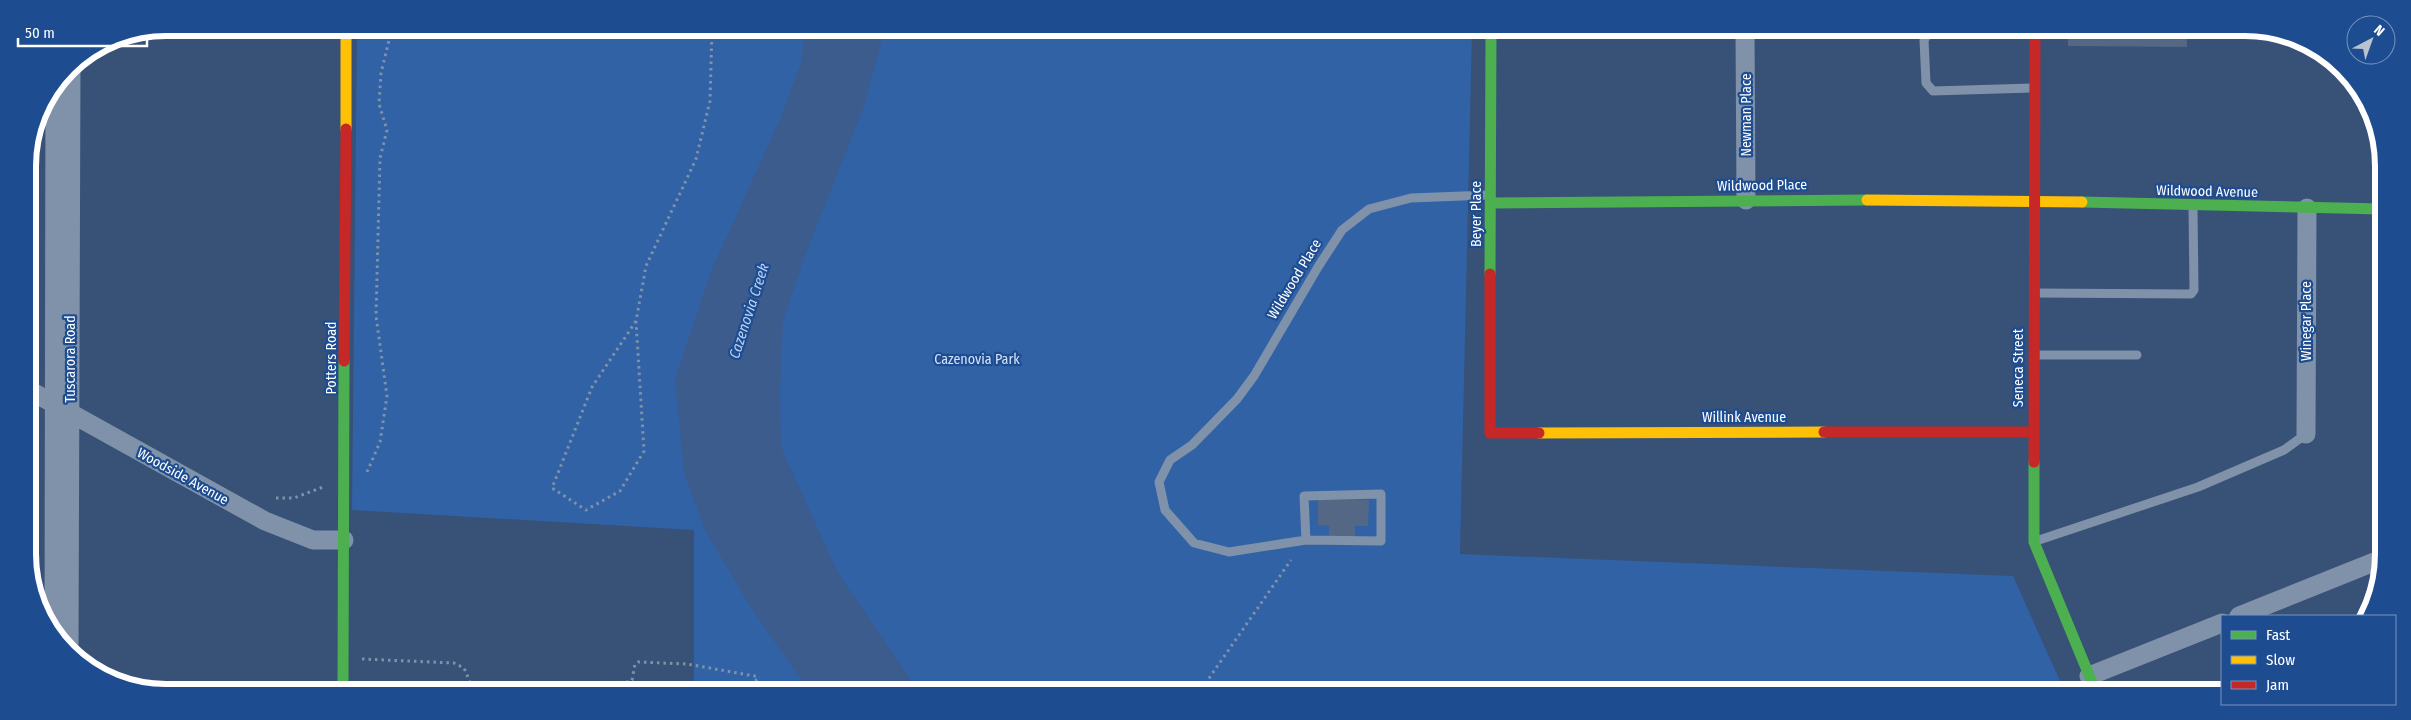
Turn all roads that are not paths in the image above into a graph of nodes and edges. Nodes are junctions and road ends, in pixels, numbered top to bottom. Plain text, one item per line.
1 (346, 36) edge
2 (1491, 36) edge
3 (1745, 36) edge
4 (1927, 36) edge
5 (2035, 36) edge
6 (71, 77) edge
7 (2036, 88) junction
8 (55, 99) edge
9 (1491, 199) junction
10 (1746, 200) junction
11 (2033, 202) junction
12 (2193, 206) junction
13 (2307, 208) junction
14 (2375, 210) edge
15 (2033, 292) junction
16 (2033, 355) junction
17 (2137, 355) dead end
18 (36, 394) edge
19 (1490, 397) joint
20 (62, 408) junction
21 (2033, 432) junction
22 (2306, 434) joint
23 (344, 540) junction
24 (1306, 540) junction
25 (2034, 542) junction
26 (2375, 562) edge
27 (2242, 615) edge
28 (54, 619) edge
29 (2221, 623) edge
30 (69, 640) edge
31 (2095, 683) edge
32 (344, 684) edge
33 (2093, 684) edge

1 - 23 street, Potters Road
2 - 9 street, Beyer Place
3 - 10 street, Newman Place
4 - 7 lane
5 - 7 street, Seneca Street
6 - 20 street, Tuscarora Road
7 - 11 street, Seneca Street
8 - 20 street, Tuscarora Road
9 - 10 street, Wildwood Place
9 - 19 street, Beyer Place
9 - 24 lane, Wildwood Place
10 - 11 street, Wildwood Place
11 - 12 street, Wildwood Avenue
11 - 15 street, Seneca Street
12 - 13 street, Wildwood Avenue
12 - 15 lane
13 - 14 street, Wildwood Avenue
13 - 22 street, Winegar Place
15 - 16 street, Seneca Street
16 - 17 lane
16 - 21 street, Seneca Street
18 - 20 street, Woodside Avenue
19 - 21 street, Willink Avenue
20 - 23 street, Woodside Avenue
20 - 28 street, Tuscarora Road
20 - 30 street, Tuscarora Road
21 - 25 street, Seneca Street
22 - 25 lane
23 - 32 street, Potters Road
24 - 24 lane
25 - 33 street, Seneca Street
26 - 27 street
29 - 31 street

